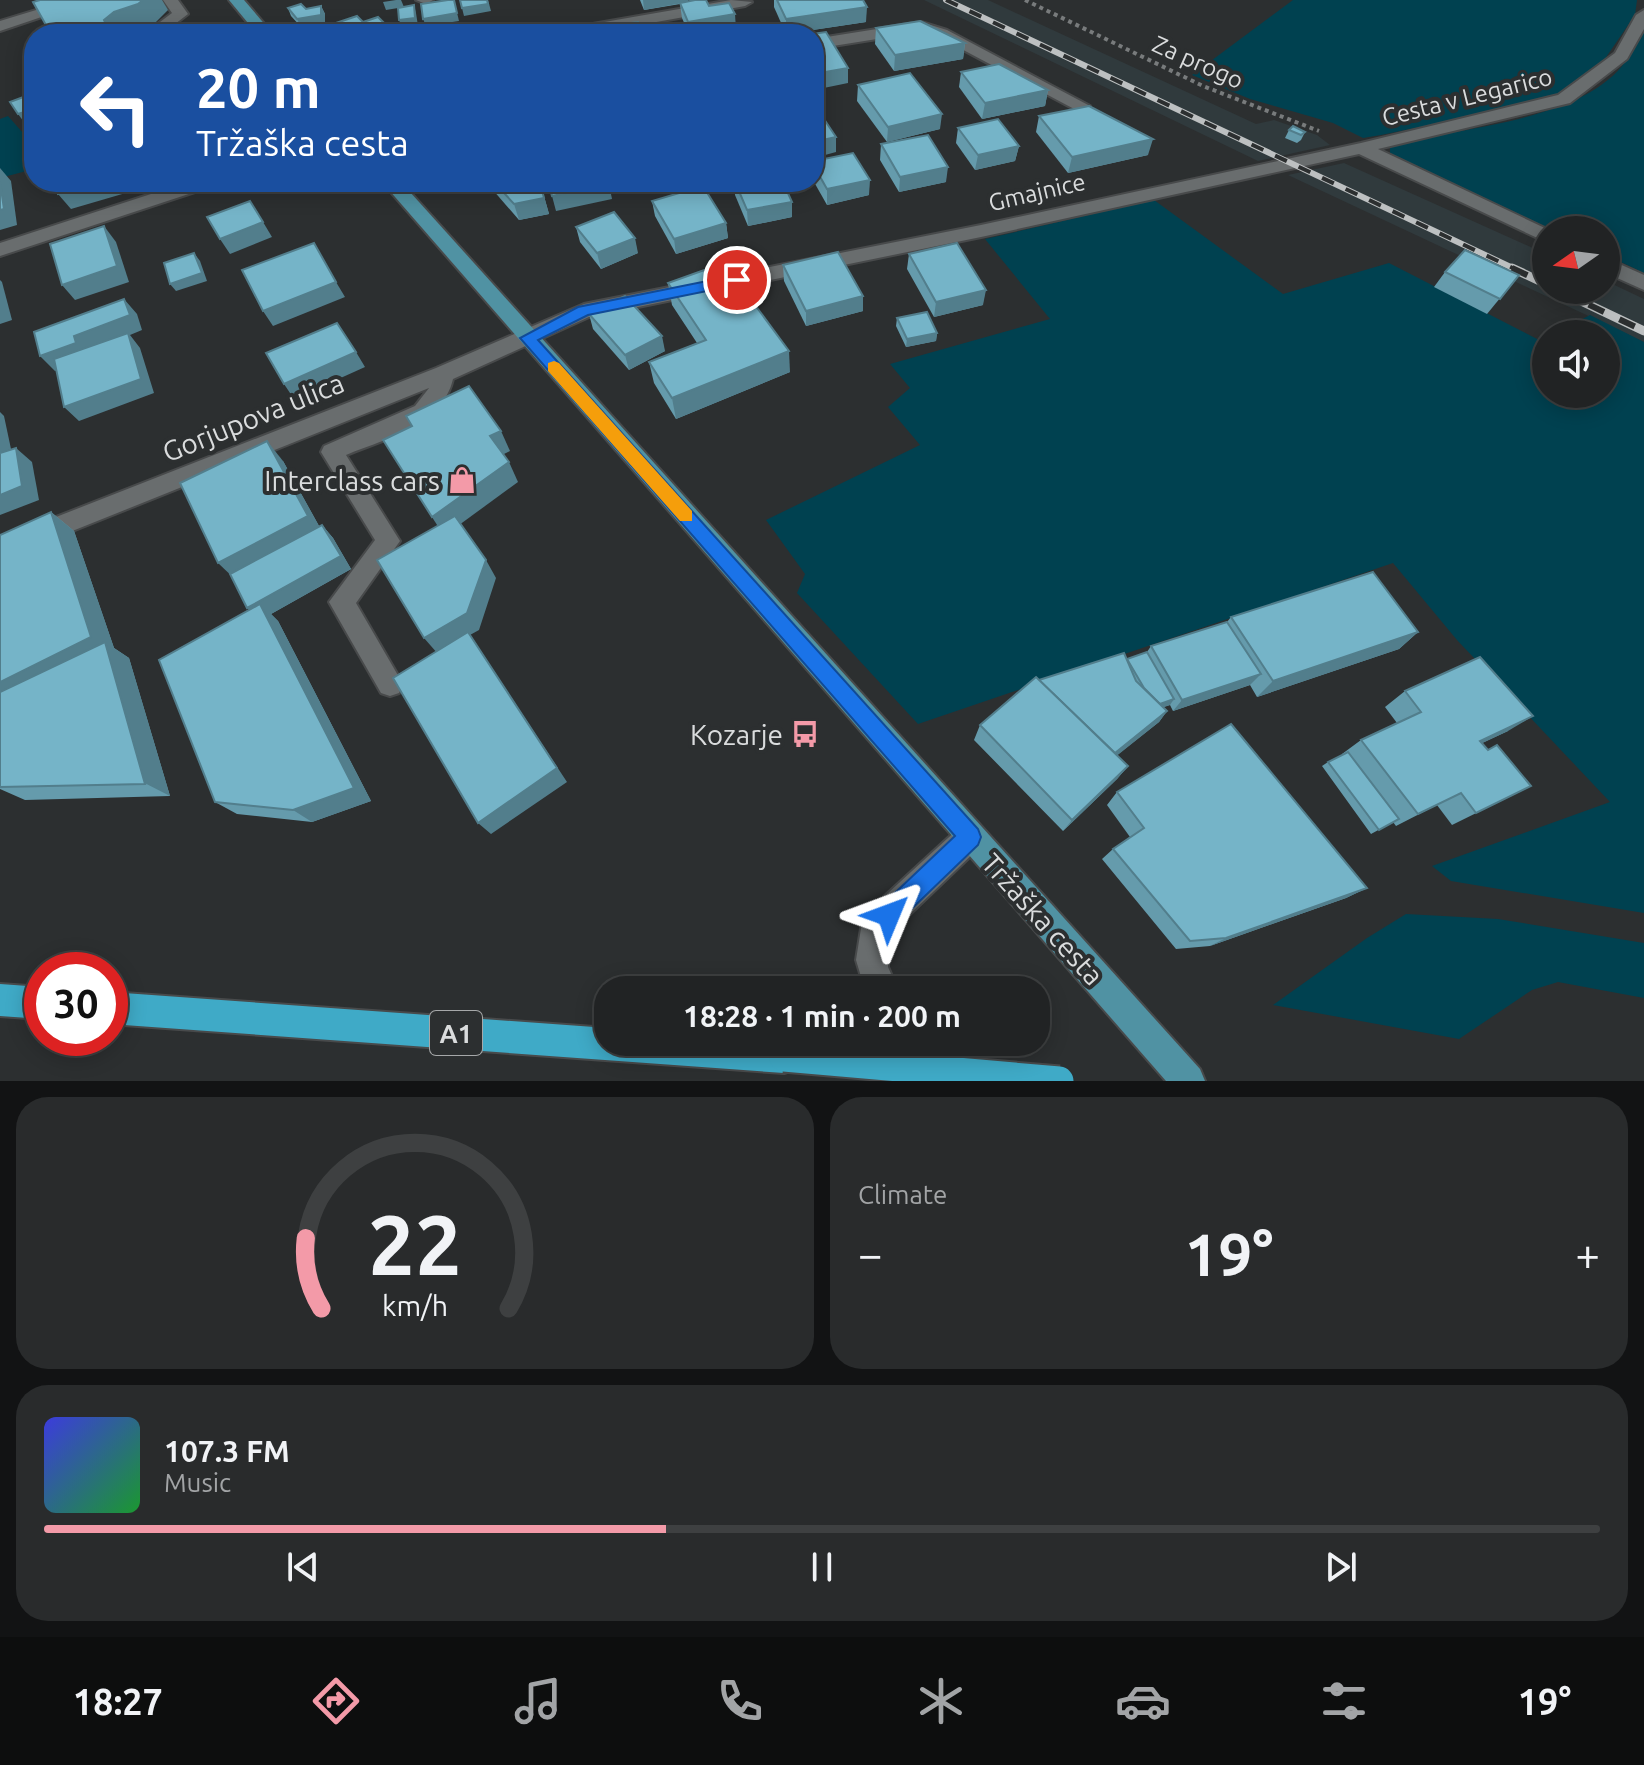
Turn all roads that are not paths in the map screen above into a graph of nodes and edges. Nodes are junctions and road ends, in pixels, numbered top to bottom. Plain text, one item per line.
1 (85, 0) edge
2 (170, 0) edge
3 (236, 0) edge
4 (745, 2) dead end
5 (1644, 15) edge
6 (166, 24) edge
7 (256, 24) edge
8 (621, 24) edge
9 (0, 26) edge
10 (824, 42) edge
11 (1082, 106) edge
12 (1361, 148) junction
13 (177, 192) edge
14 (400, 192) edge
15 (1532, 229) edge
16 (0, 250) edge
17 (1620, 272) edge
18 (1644, 283) edge
19 (528, 338) junction
20 (443, 374) junction
21 (0, 550) edge
22 (390, 684) dead end
23 (970, 837) junction
24 (873, 976) edge
25 (0, 1000) edge
26 (24, 1002) edge
27 (128, 1009) edge
28 (928, 1056) edge
29 (946, 1081) edge
30 (1059, 1081) edge
31 (1188, 1081) edge

1 - 9 street
2 - 6 street
3 - 7 main road
4 - 8 street
5 - 12 street, Cesta v Legarico
10 - 11 street
12 - 15 street
12 - 19 street, Gmajnice
13 - 16 street
14 - 19 main road, Tržaška cesta
17 - 18 street
19 - 20 street, Gorjupova ulica
19 - 23 main road, Tržaška cesta
20 - 21 street, Gorjupova ulica
20 - 22 street
23 - 24 street
23 - 31 main road, Tržaška cesta
25 - 26 highway
27 - 30 highway, A1, bridge
28 - 29 street

